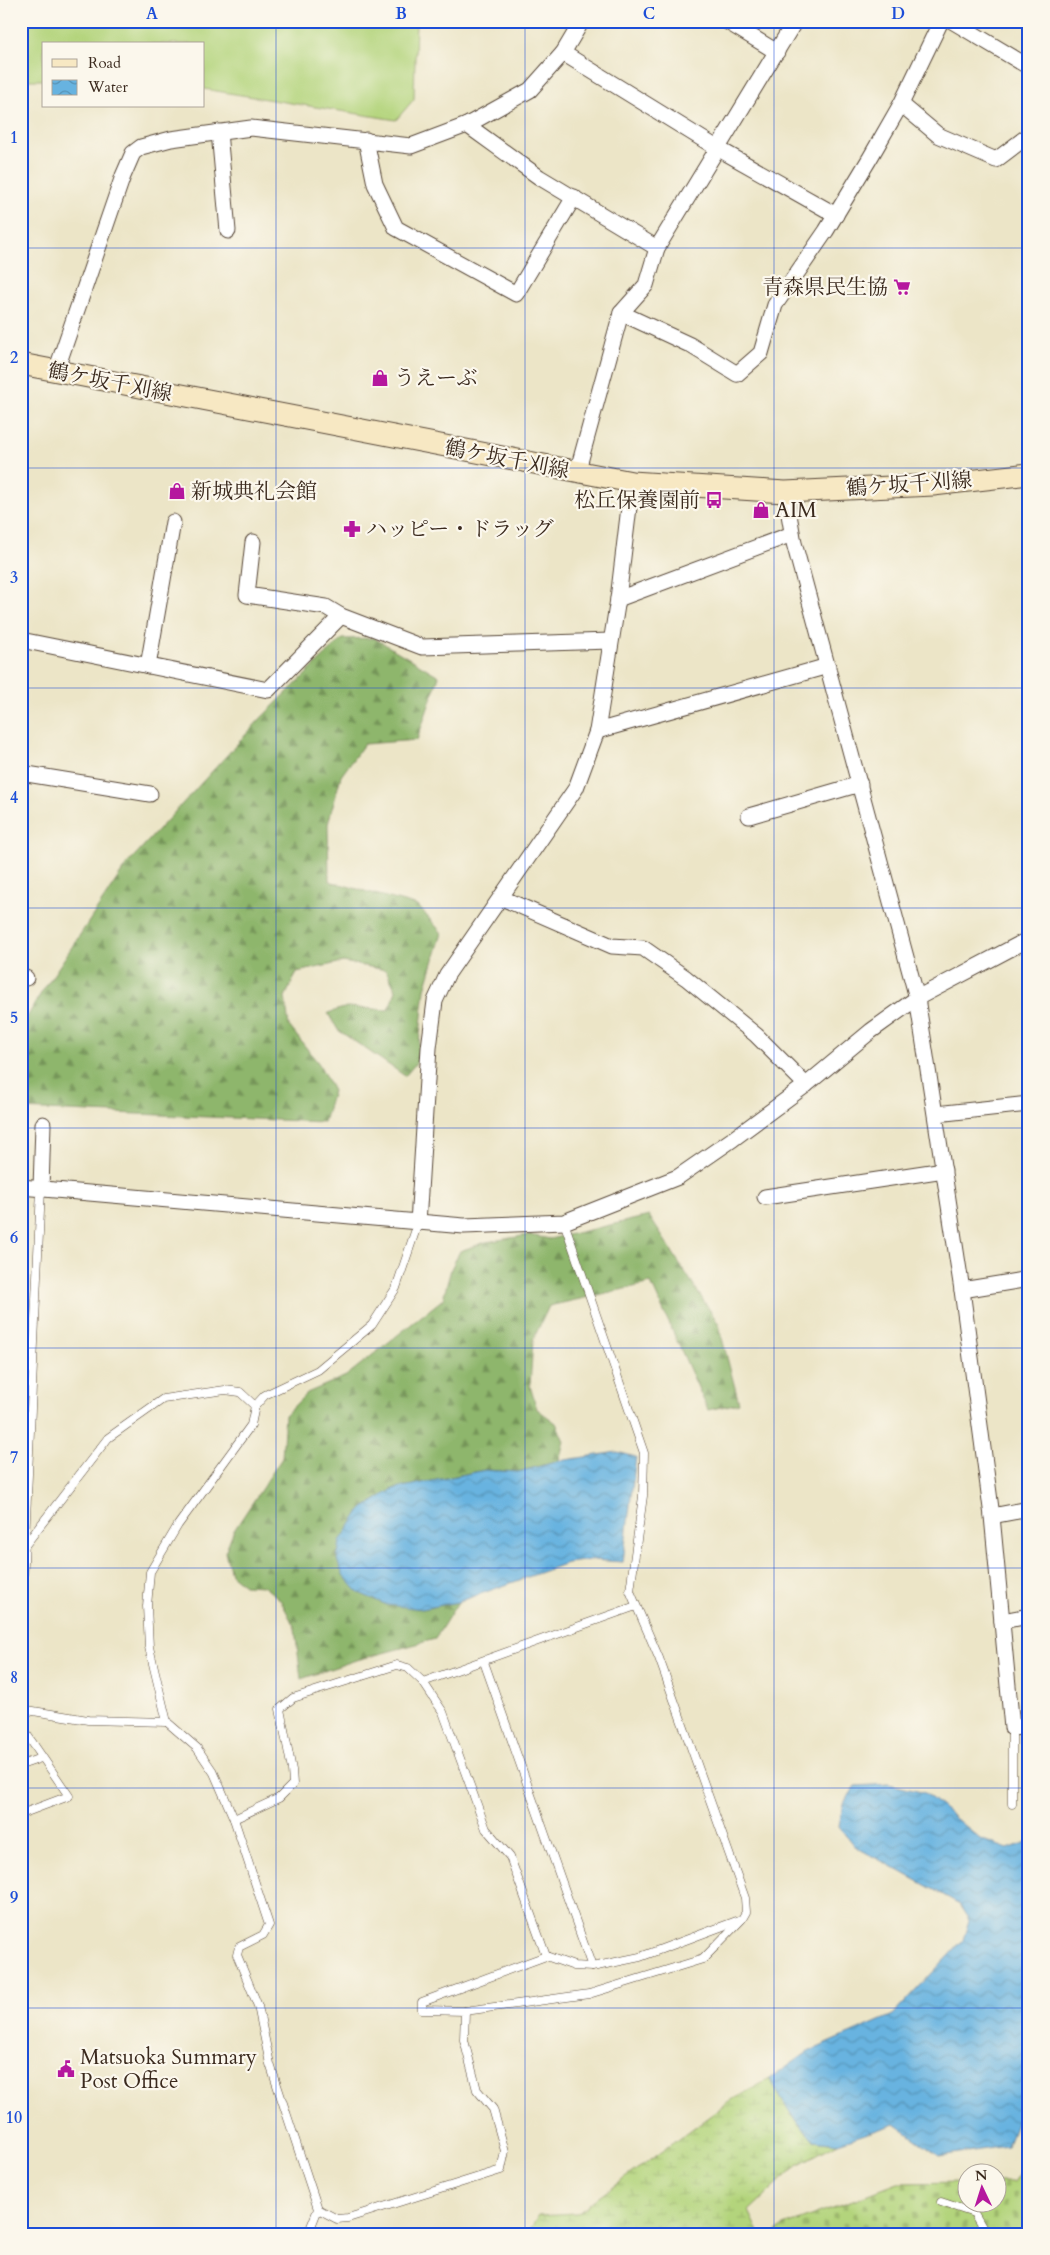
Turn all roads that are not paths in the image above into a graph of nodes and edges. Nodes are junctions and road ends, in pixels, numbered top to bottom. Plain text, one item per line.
1 (582, 21) edge
2 (726, 21) edge
3 (796, 21) edge
4 (941, 21) edge
5 (952, 21) edge
6 (777, 52) junction
7 (563, 53) junction
8 (1029, 67) edge
9 (901, 104) junction
10 (467, 125) junction
11 (219, 132) junction
12 (1029, 135) edge
13 (366, 140) junction
14 (716, 148) junction
15 (574, 197) junction
16 (836, 215) junction
17 (228, 230) dead end
18 (657, 248) junction
19 (621, 313) junction
20 (21, 364) edge
21 (56, 371) junction
22 (577, 473) junction
23 (1029, 474) edge
24 (632, 482) junction
25 (785, 492) junction
26 (174, 522) dead end
27 (792, 534) junction
28 (253, 542) dead end
29 (618, 599) junction
30 (341, 616) junction
31 (21, 640) edge
32 (610, 641) junction
33 (148, 666) junction
34 (828, 666) junction
35 (597, 731) junction
36 (21, 773) edge
37 (860, 784) junction
38 (150, 794) dead end
39 (749, 816) dead end
40 (502, 898) junction
41 (1029, 939) edge
42 (917, 998) junction
43 (806, 1085) junction
44 (1029, 1104) edge
45 (936, 1114) junction
46 (43, 1124) dead end
47 (944, 1170) junction
48 (21, 1187) edge
49 (41, 1189) junction
50 (765, 1197) dead end
51 (564, 1222) junction
52 (418, 1223) junction
53 (1029, 1279) edge
54 (962, 1290) junction
55 (255, 1406) junction
56 (1029, 1509) edge
57 (992, 1516) junction
58 (26, 1544) junction
59 (636, 1606) junction
60 (1029, 1616) edge
61 (1002, 1621) junction
62 (21, 1628) edge
63 (484, 1662) junction
64 (423, 1682) junction
65 (21, 1698) edge
66 (24, 1711) edge
67 (167, 1722) junction
68 (21, 1726) edge
69 (1029, 1726) edge
70 (1012, 1728) junction
71 (41, 1758) junction
72 (21, 1765) edge
73 (1012, 1804) dead end
74 (21, 1814) edge
75 (234, 1819) junction
76 (742, 1919) junction
77 (546, 1956) junction
78 (592, 1967) junction
79 (466, 2010) junction
80 (941, 2202) dead end
81 (318, 2209) junction
82 (308, 2234) edge
83 (986, 2234) edge

1 - 7 street
2 - 6 street
3 - 6 street
4 - 9 street
5 - 8 street
6 - 14 street
7 - 10 street
7 - 14 street
9 - 12 street
9 - 16 street
10 - 13 street
10 - 15 street
11 - 13 street
11 - 17 street
11 - 21 street
13 - 15 street
14 - 16 street
14 - 18 street
15 - 18 street
16 - 19 street
18 - 19 street
19 - 22 street
20 - 21 main road, 鶴ケ坂千刈線
21 - 22 main road, 鶴ケ坂千刈線
22 - 24 main road, 鶴ケ坂千刈線
23 - 25 main road, 鶴ケ坂千刈線
24 - 25 main road, 鶴ケ坂千刈線
24 - 29 street
25 - 27 street
26 - 33 street
27 - 29 street
27 - 34 street
28 - 30 street
29 - 32 street
30 - 32 street
30 - 33 street
31 - 33 street
32 - 35 street
34 - 35 street
34 - 37 street
35 - 40 street
36 - 38 street
37 - 39 street
37 - 42 street
40 - 43 street
40 - 52 street
41 - 42 street
42 - 43 street
42 - 45 street
43 - 51 street
44 - 45 street
45 - 47 street
46 - 49 street
47 - 50 street
47 - 54 street
48 - 49 street
49 - 52 street
49 - 58 lane
51 - 52 street
51 - 59 lane
52 - 55 lane
53 - 54 street
54 - 57 street
55 - 58 lane
55 - 67 lane
56 - 57 street
57 - 61 street
58 - 62 lane
59 - 63 lane
59 - 76 lane
60 - 61 street
61 - 70 street
63 - 64 lane
63 - 78 lane
64 - 75 lane
64 - 77 lane
65 - 66 lane
66 - 67 lane
67 - 75 lane
68 - 71 lane
69 - 70 street
70 - 73 lane
71 - 72 lane
71 - 74 lane
75 - 81 lane
76 - 78 lane
76 - 79 lane
77 - 78 lane
77 - 79 lane
79 - 81 lane
80 - 83 lane
81 - 82 lane

